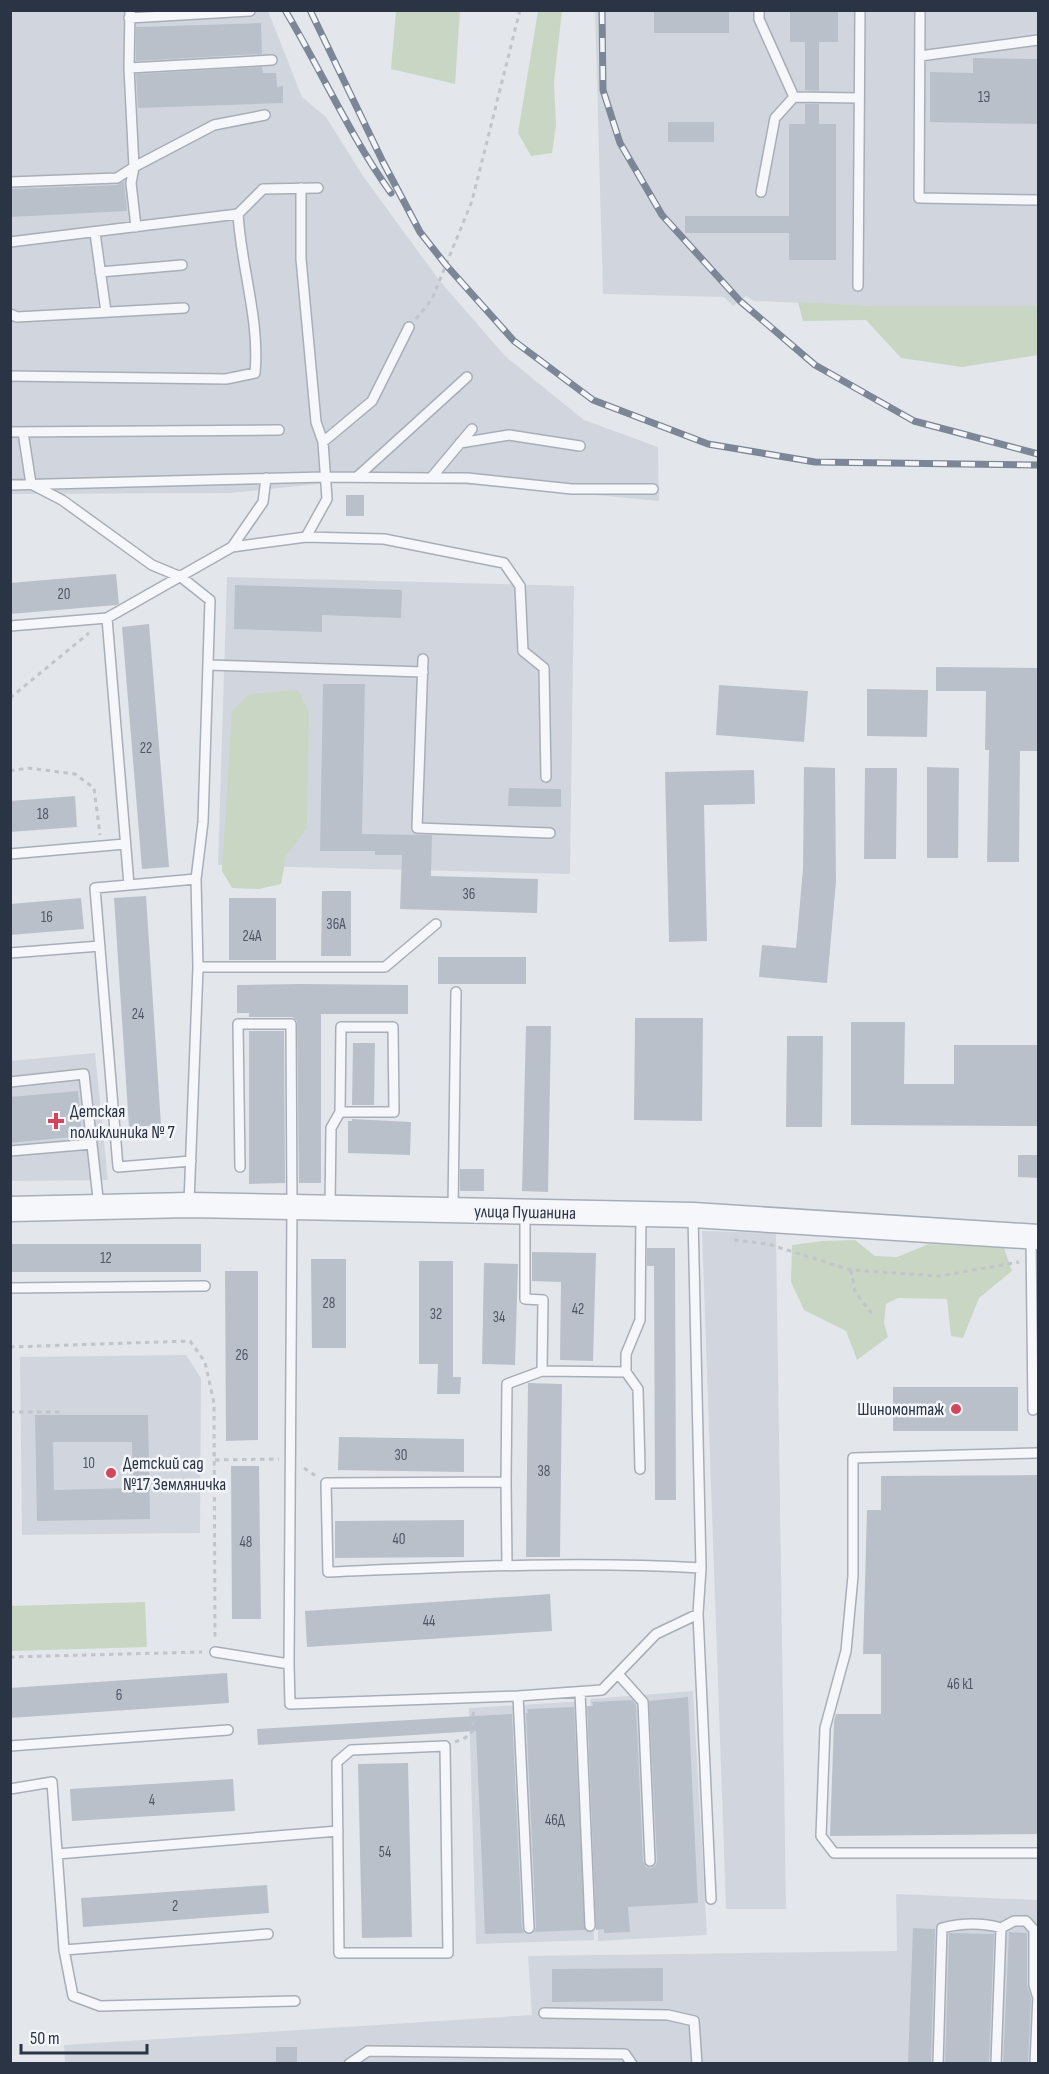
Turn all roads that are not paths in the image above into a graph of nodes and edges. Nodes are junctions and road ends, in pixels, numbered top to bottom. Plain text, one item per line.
1 (250, 10) edge
2 (759, 10) edge
3 (860, 10) edge
4 (920, 10) edge
5 (129, 14) edge
6 (1038, 40) edge
7 (920, 56) junction
8 (272, 60) dead end
9 (129, 68) junction
10 (794, 97) junction
11 (860, 98) junction
12 (265, 115) dead end
13 (134, 167) junction
14 (10, 182) edge
15 (301, 188) junction
16 (318, 188) dead end
17 (761, 192) dead end
18 (1038, 200) edge
19 (238, 214) junction
20 (136, 227) junction
21 (94, 233) junction
22 (10, 242) edge
23 (182, 265) dead end
24 (100, 272) junction
25 (858, 286) dead end
26 (184, 308) dead end
27 (106, 312) junction
28 (10, 314) edge
29 (409, 327) road end
30 (10, 376) edge
31 (467, 377) dead end
32 (472, 429) dead end
33 (279, 430) dead end
34 (10, 432) edge
35 (23, 432) junction
36 (323, 442) junction
37 (460, 443) junction
38 (580, 446) dead end
39 (326, 477) junction
40 (357, 477) junction
41 (266, 478) junction
42 (431, 478) junction
43 (31, 484) junction
44 (10, 485) edge
45 (653, 489) dead end
46 (306, 537) junction
47 (232, 547) junction
48 (182, 577) junction
49 (107, 618) junction
50 (10, 626) edge
51 (423, 659) dead end
52 (208, 664) junction
53 (423, 672) junction
54 (546, 777) dead end
55 (550, 833) dead end
56 (126, 844) junction
57 (10, 854) edge
58 (196, 879) junction
59 (129, 885) junction
60 (436, 924) dead end
61 (100, 946) junction
62 (10, 953) edge
63 (198, 967) junction
64 (456, 992) dead end
65 (10, 1082) edge
66 (340, 1112) junction
67 (92, 1144) junction
68 (10, 1151) edge
69 (191, 1161) junction
70 (240, 1167) dead end
71 (189, 1205) junction
72 (99, 1207) junction
73 (292, 1208) junction
74 (10, 1209) edge
75 (330, 1209) junction
76 (453, 1211) junction
77 (525, 1212) junction
78 (641, 1214) junction
79 (693, 1215) junction
80 (1035, 1249) edge
81 (205, 1286) dead end
82 (10, 1288) edge
83 (542, 1371) junction
84 (626, 1372) junction
85 (1033, 1410) dead end
86 (1038, 1453) edge
87 (640, 1469) dead end
88 (506, 1482) junction
89 (507, 1565) junction
90 (701, 1568) junction
91 (699, 1614) junction
92 (215, 1652) road end
93 (289, 1664) junction
94 (618, 1674) junction
95 (580, 1692) junction
96 (518, 1696) junction
97 (228, 1730) dead end
98 (10, 1746) edge
99 (10, 1789) edge
100 (338, 1831) junction
101 (1038, 1853) edge
102 (57, 1854) junction
103 (650, 1861) dead end
104 (711, 1899) dead end
105 (590, 1926) dead end
106 (529, 1929) dead end
107 (1001, 1929) junction
108 (268, 1934) dead end
109 (64, 1950) junction
110 (1038, 1995) edge
111 (295, 2001) dead end
112 (544, 2013) dead end
113 (349, 2064) edge
114 (632, 2064) edge
115 (697, 2064) edge
116 (938, 2064) edge
117 (996, 2064) edge
118 (1035, 2064) edge

1 - 5 lane
2 - 10 lane
3 - 11 lane
4 - 7 lane
5 - 9 lane
6 - 7 lane
7 - 18 lane
8 - 9 lane
9 - 13 lane
10 - 11 lane
10 - 17 lane
11 - 25 lane
12 - 13 lane
13 - 14 lane
13 - 20 lane
15 - 16 lane
15 - 19 lane
15 - 36 lane
19 - 20 lane
19 - 30 lane
20 - 21 lane
21 - 22 lane
21 - 24 lane
23 - 24 lane
24 - 27 lane
26 - 27 lane
27 - 28 lane
29 - 36 lane
31 - 40 lane
32 - 37 lane
33 - 35 lane
34 - 35 lane
35 - 43 lane
36 - 39 lane
37 - 38 lane
37 - 42 lane
39 - 40 lane
39 - 41 lane
39 - 46 lane
40 - 42 lane
41 - 43 lane
41 - 47 lane
42 - 45 lane
43 - 44 lane
43 - 48 lane
46 - 47 lane
46 - 54 lane
47 - 48 lane
48 - 49 lane
48 - 52 lane
49 - 50 lane
49 - 56 lane
51 - 53 lane
52 - 53 lane
52 - 58 lane
53 - 55 lane
56 - 57 lane
56 - 59 lane
58 - 59 lane
58 - 63 lane
59 - 61 lane
60 - 63 lane
61 - 62 lane
61 - 69 lane
63 - 69 lane
64 - 76 lane
65 - 67 lane
66 - 66 lane
66 - 75 lane
67 - 68 lane
67 - 72 lane
69 - 71 lane
70 - 73 lane
71 - 72 street, улица Пушанина
71 - 73 street, улица Пушанина
72 - 74 street, улица Пушанина
73 - 75 street, улица Пушанина
73 - 93 lane
75 - 76 street, улица Пушанина
76 - 77 street, улица Пушанина
77 - 78 street, улица Пушанина
77 - 83 lane
78 - 79 street, улица Пушанина
78 - 84 lane
79 - 80 street, улица Пушанина
79 - 90 lane
80 - 85 lane
81 - 82 lane
83 - 84 lane
83 - 88 lane
84 - 87 lane
86 - 101 lane
88 - 89 lane
88 - 89 lane
89 - 90 lane
90 - 91 lane
91 - 94 lane
91 - 104 lane
92 - 93 lane
93 - 96 lane
94 - 95 lane
94 - 103 lane
95 - 96 lane
95 - 105 lane
96 - 106 lane
97 - 98 lane
99 - 102 lane
100 - 100 lane
100 - 102 lane
102 - 109 lane
107 - 110 lane
107 - 116 lane
107 - 117 lane
108 - 109 lane
109 - 111 lane
110 - 118 lane
112 - 115 lane
113 - 114 lane

